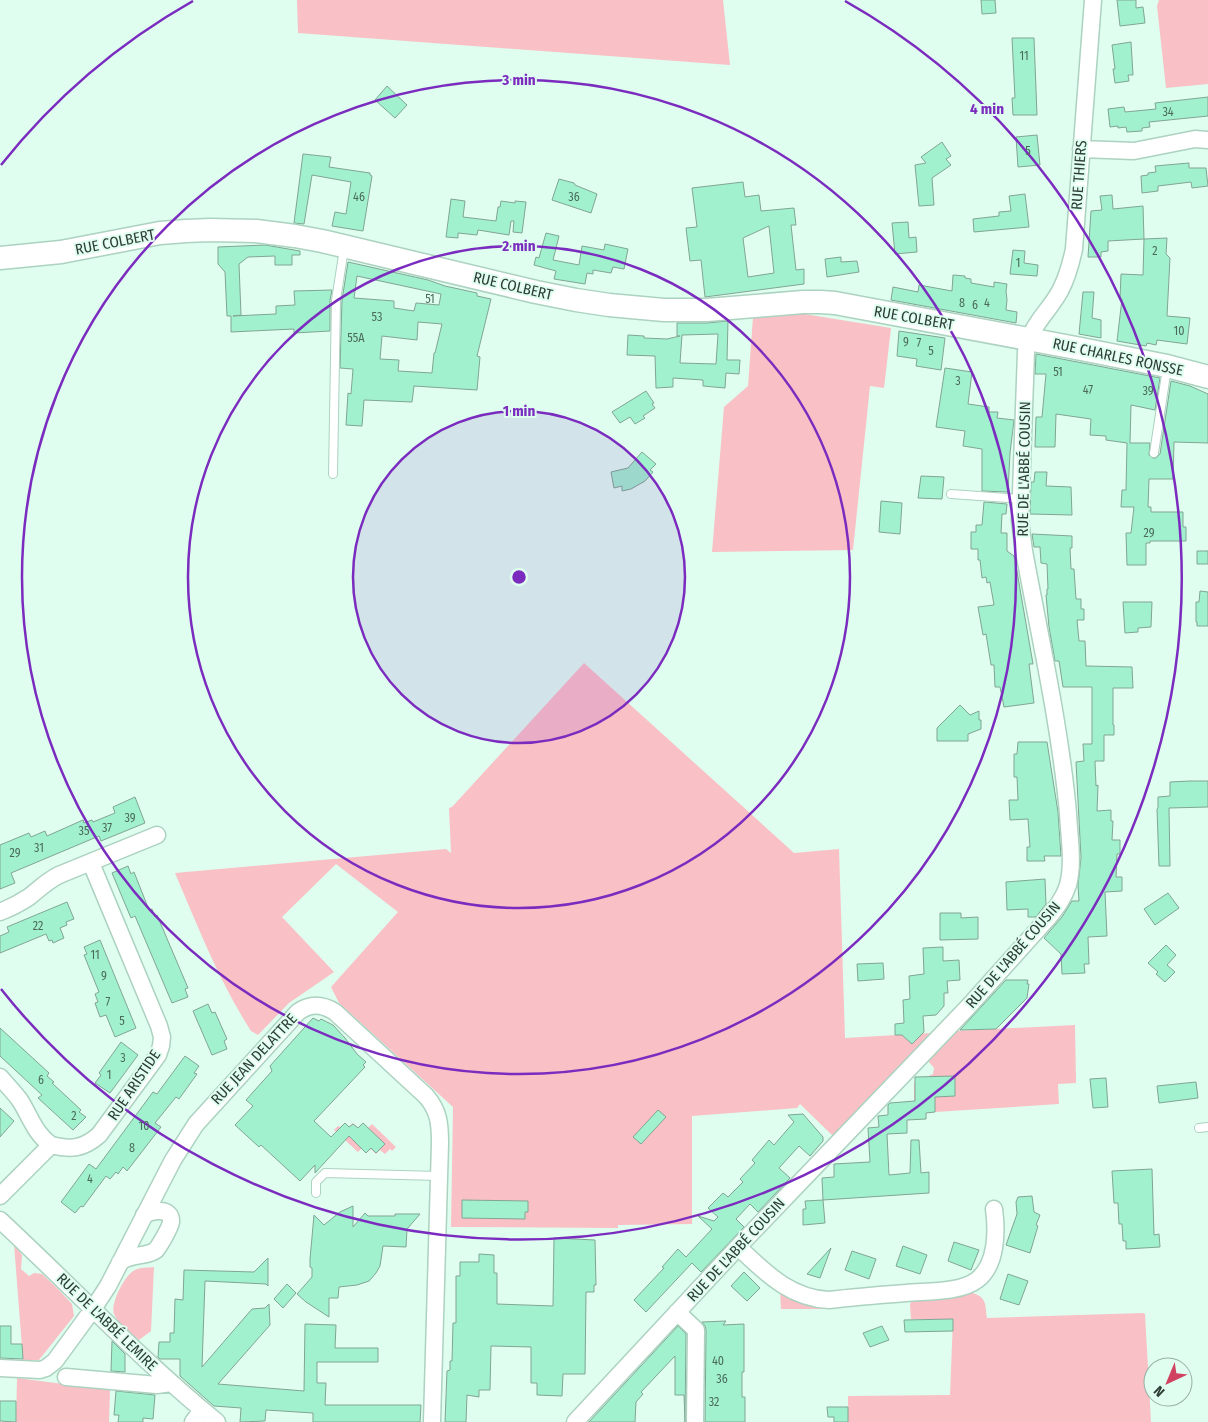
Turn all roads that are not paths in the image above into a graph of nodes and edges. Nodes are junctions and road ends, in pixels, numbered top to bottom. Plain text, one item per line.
1 (1093, 0) edge
2 (1208, 140) edge
3 (1081, 149) junction
4 (344, 247) junction
5 (0, 258) edge
6 (1028, 338) junction
7 (1167, 366) junction
8 (1208, 377) edge
9 (1154, 453) dead end
10 (333, 474) dead end
11 (952, 494) dead end
12 (1021, 499) junction
13 (157, 835) dead end
14 (90, 862) junction
15 (0, 912) edge
16 (0, 1077) edge
17 (1208, 1127) edge
18 (1199, 1128) dead end
19 (51, 1145) junction
20 (439, 1176) junction
21 (316, 1193) dead end
22 (0, 1196) edge
23 (994, 1208) dead end
24 (144, 1215) junction
25 (0, 1220) edge
26 (738, 1246) junction
27 (120, 1262) junction
28 (93, 1309) junction
29 (678, 1312) junction
30 (0, 1368) edge
31 (66, 1377) dead end
32 (171, 1383) junction
33 (197, 1416) edge
34 (216, 1422) edge
35 (432, 1422) edge
36 (575, 1422) edge
37 (695, 1422) edge

1 - 3 street, RUE THIERS
2 - 3 street
3 - 6 street, RUE THIERS
4 - 5 main road, RUE COLBERT
4 - 6 main road, RUE COLBERT
4 - 10 lane
6 - 7 main road, RUE CHARLES RONSSE
6 - 12 street, RUE DE L'ABBÉ COUSIN
7 - 8 main road, RUE CHARLES RONSSE
7 - 9 lane
11 - 12 lane
12 - 26 street, RUE DE L'ABBÉ COUSIN
13 - 14 street
14 - 15 street
14 - 19 street, RUE ARISTIDE
16 - 19 street
17 - 18 lane
19 - 22 street
20 - 21 lane
20 - 24 street, RUE JEAN DELATTRE
20 - 35 street, RUE JEAN DELATTRE
23 - 26 street
24 - 27 street, RUE JEAN DELATTRE
24 - 27 street
25 - 28 street, RUE DE L'ABBÉ LEMIRE
26 - 29 street, RUE DE L'ABBÉ COUSIN
27 - 28 street, RUE JEAN DELATTRE
28 - 30 street, RUE JEAN DELATTRE
28 - 32 street, RUE DE L'ABBÉ LEMIRE
29 - 36 street, RUE DE L'ABBÉ COUSIN
29 - 37 street
31 - 32 street
32 - 33 street, RUE DE L'ABBÉ LEMIRE
33 - 34 street, RUE DE L'ABBÉ LEMIRE

